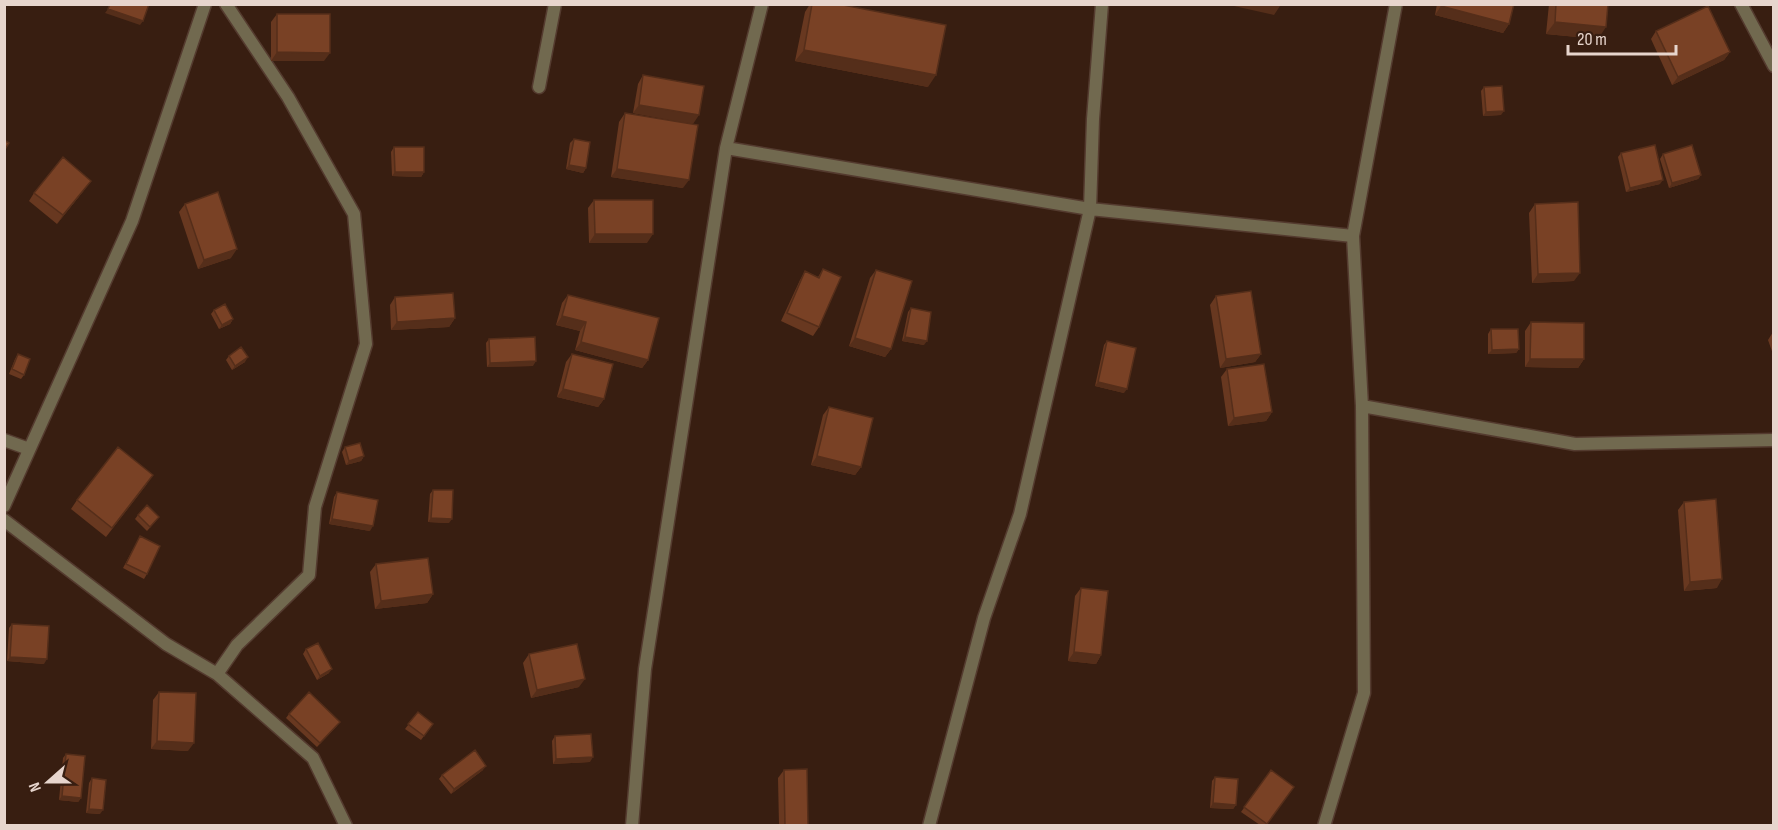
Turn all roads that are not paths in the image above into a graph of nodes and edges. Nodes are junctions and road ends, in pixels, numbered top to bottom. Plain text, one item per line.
1 (205, 4) edge
2 (226, 4) edge
3 (555, 4) edge
4 (762, 4) edge
5 (1102, 4) edge
6 (1396, 4) edge
7 (1742, 4) edge
8 (1773, 66) edge
9 (538, 87) dead end
10 (726, 148) junction
11 (1090, 209) junction
12 (1353, 237) junction
13 (1362, 406) junction
14 (4, 440) edge
15 (1773, 440) edge
16 (29, 448) junction
17 (4, 506) edge
18 (4, 520) edge
19 (217, 674) junction
20 (346, 825) edge
21 (632, 825) edge
22 (929, 825) edge
23 (1324, 825) edge

1 - 16 street
2 - 19 street
3 - 9 street
4 - 10 street
5 - 11 street
6 - 12 street
7 - 8 street
10 - 11 street
10 - 21 street
11 - 12 street
11 - 22 street
12 - 13 street
13 - 15 street
13 - 23 street
14 - 16 street
16 - 17 street
18 - 19 street
19 - 20 street

